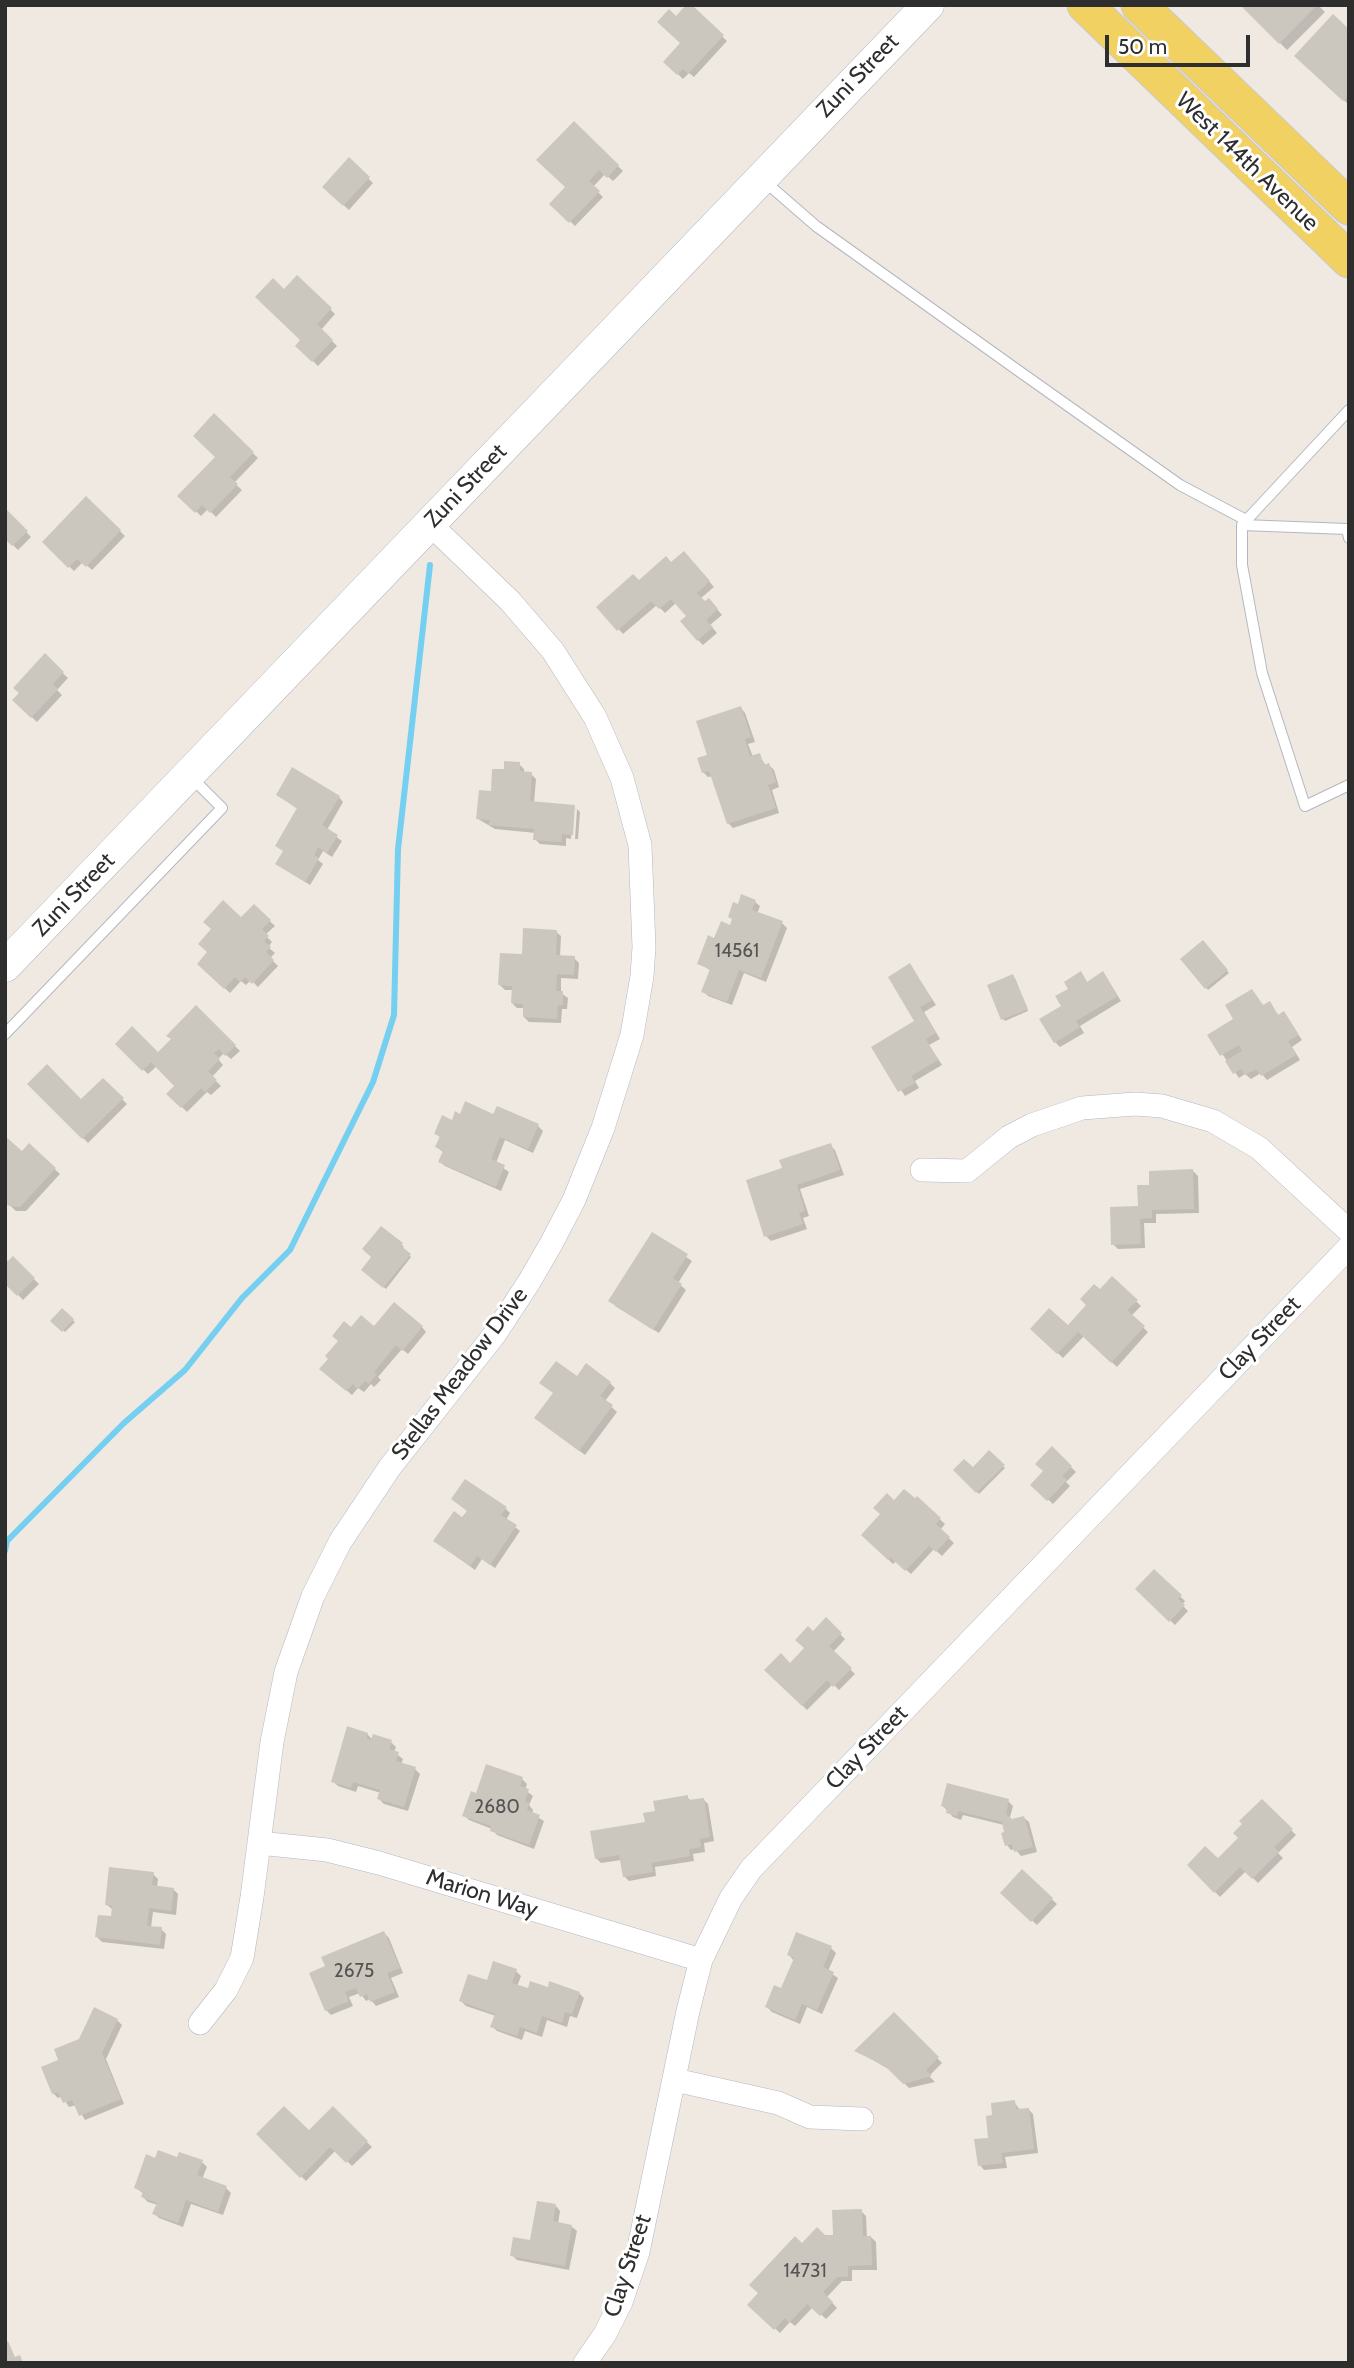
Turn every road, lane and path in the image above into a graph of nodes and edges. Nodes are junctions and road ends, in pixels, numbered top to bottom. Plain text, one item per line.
1 (928, 5) edge
2 (1085, 5) edge
3 (1139, 5) edge
4 (760, 178) junction
5 (1349, 207) edge
6 (1349, 260) edge
7 (1349, 410) edge
8 (1244, 523) junction
9 (430, 524) junction
10 (1349, 538) edge
11 (190, 775) junction
12 (1349, 785) edge
13 (5, 966) edge
14 (5, 1034) edge
15 (922, 1170) dead end
16 (1349, 1231) edge
17 (1349, 1247) edge
18 (259, 1843) junction
19 (701, 1960) junction
20 (200, 2023) dead end
21 (675, 2080) junction
22 (863, 2119) dead end
23 (586, 2363) edge

1 - 4 street, Zuni Street
2 - 6 main road, West 144th Avenue
3 - 5 main road, West 144th Avenue
4 - 8 lane
4 - 9 street, Zuni Street
7 - 8 lane
8 - 10 lane
8 - 12 lane
9 - 11 street, Zuni Street
9 - 18 street, Stellas Meadow Drive
11 - 13 street, Zuni Street
11 - 14 lane
15 - 16 street
17 - 19 street, Clay Street
18 - 19 street, Marion Way
18 - 20 street, Stellas Meadow Drive
19 - 21 street, Clay Street
21 - 22 street
21 - 23 street, Clay Street

